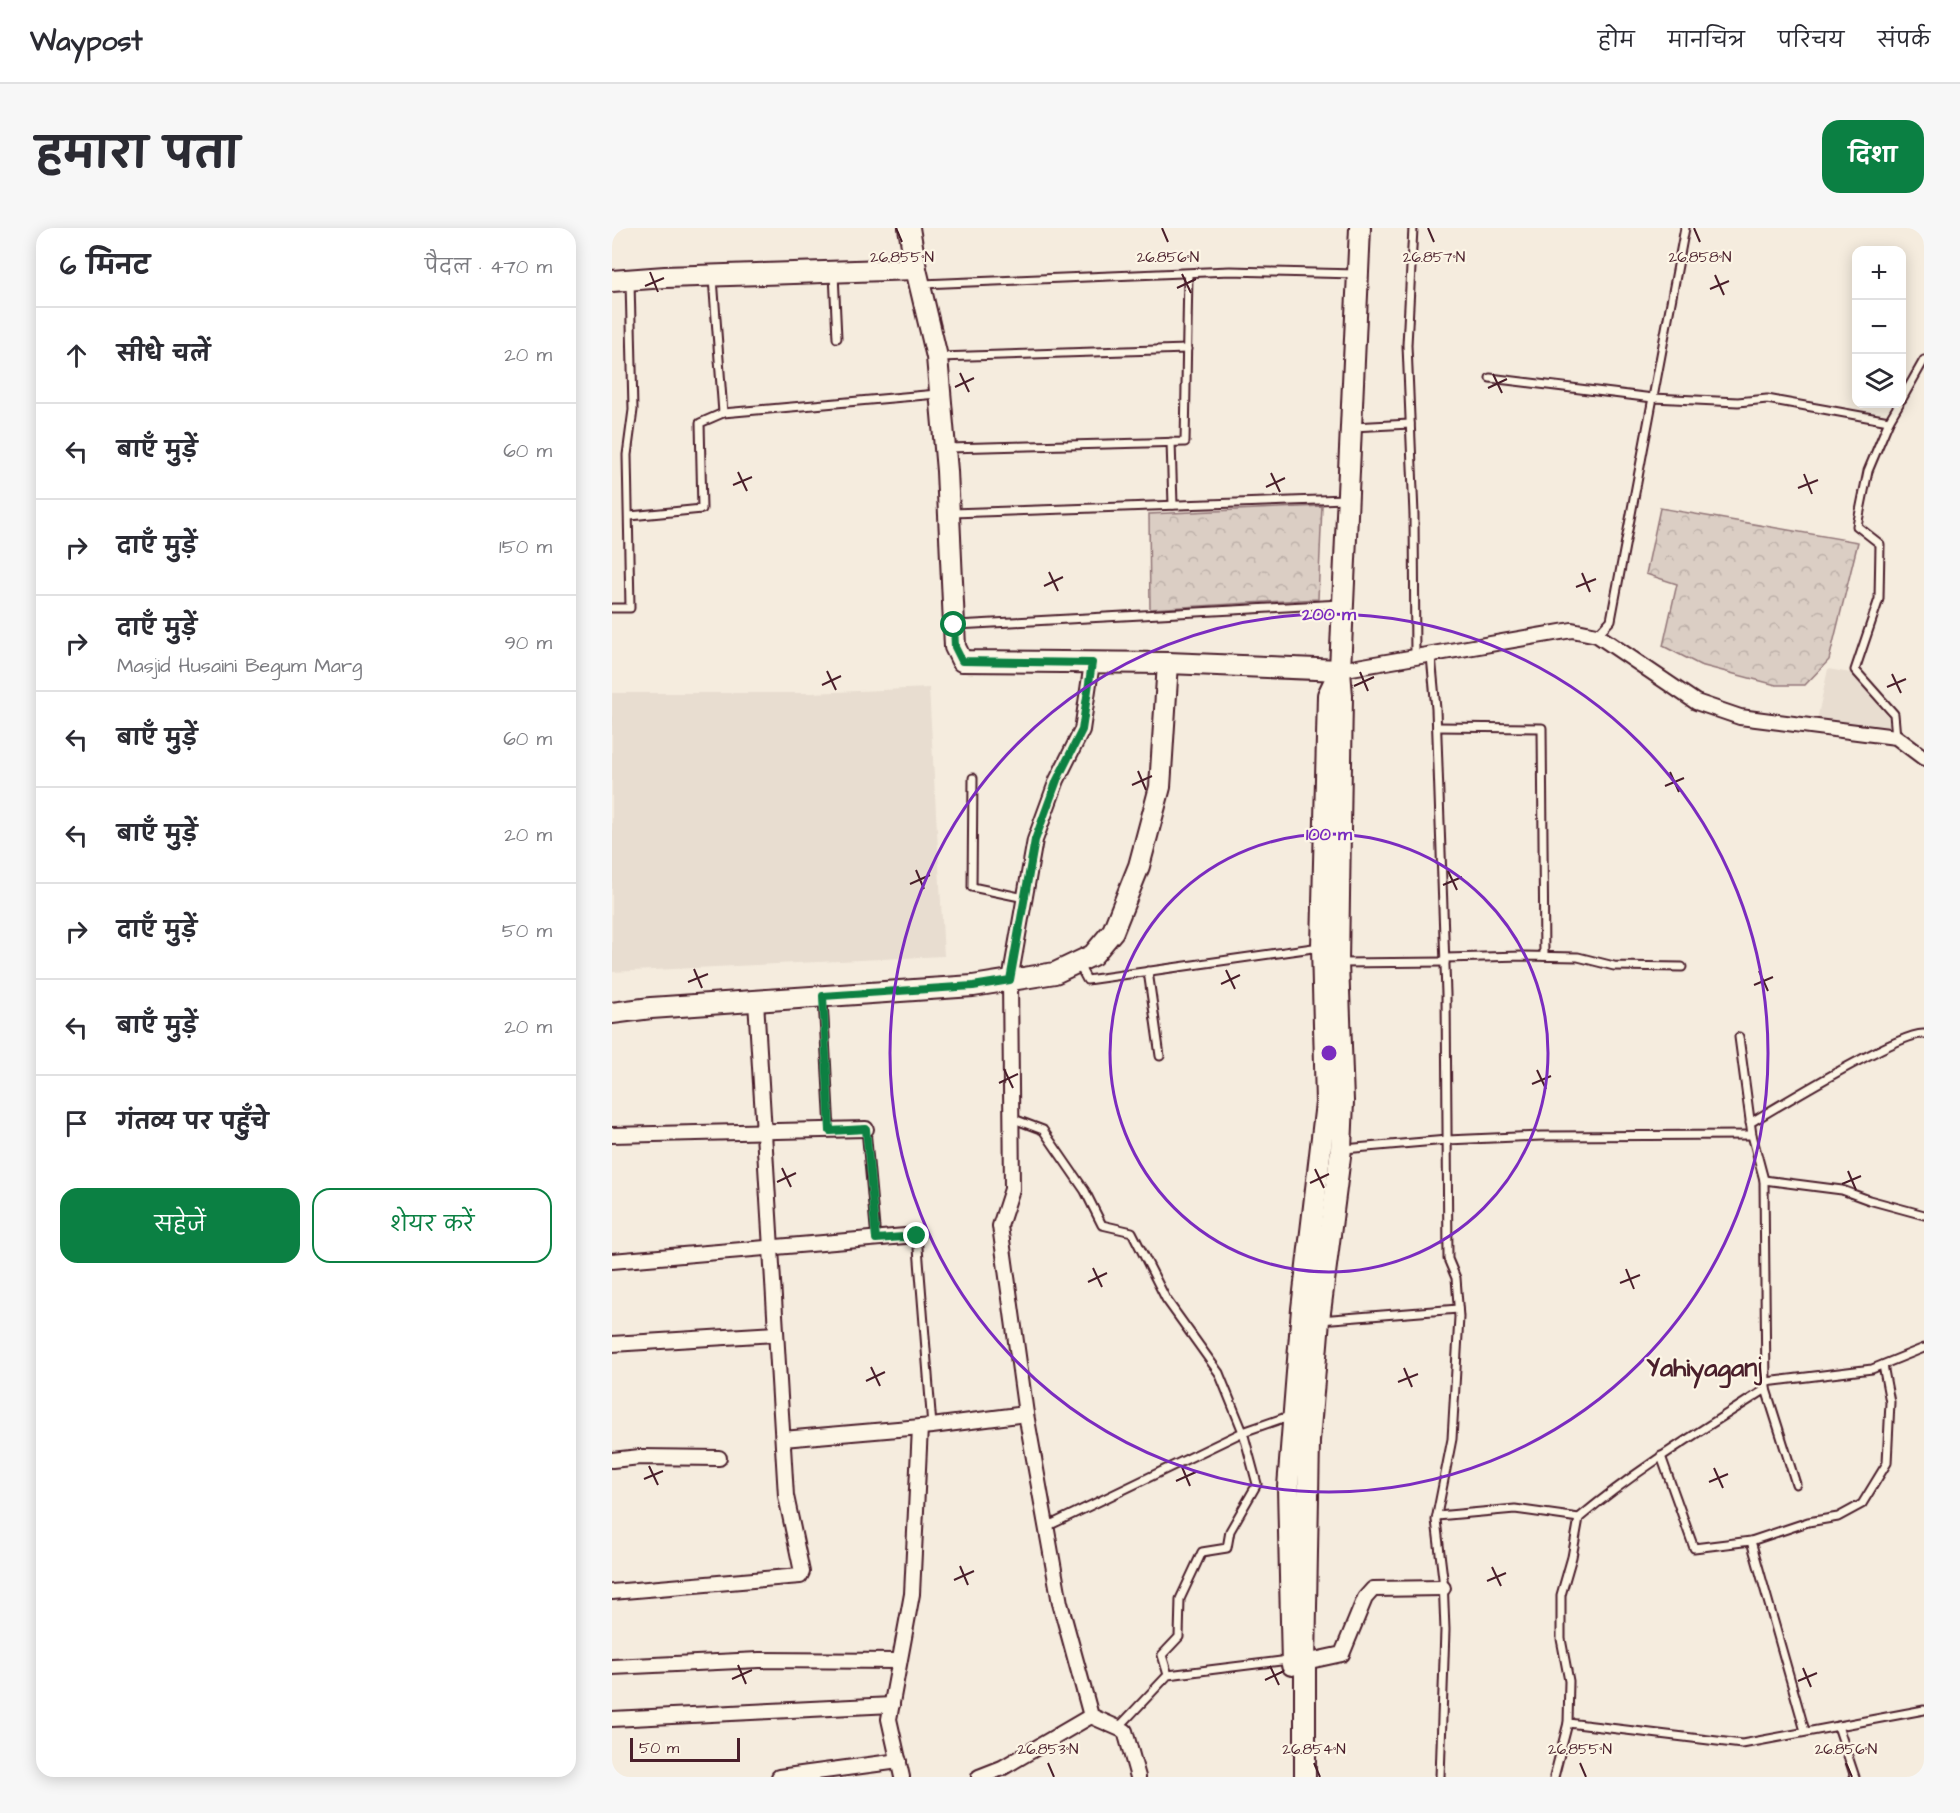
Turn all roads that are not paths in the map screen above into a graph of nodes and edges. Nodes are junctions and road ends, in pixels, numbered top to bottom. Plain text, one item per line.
1 (909, 228) edge
2 (1360, 228) edge
3 (1413, 228) edge
4 (1685, 228) edge
5 (834, 272) junction
6 (1188, 274) junction
7 (1358, 274) junction
8 (713, 275) junction
9 (917, 276) junction
10 (621, 280) edge
11 (837, 338) dead end
12 (1187, 349) junction
13 (937, 357) junction
14 (1924, 360) edge
15 (1490, 378) dead end
16 (1906, 392) edge
17 (940, 394) junction
18 (1653, 398) junction
19 (1896, 408) edge
20 (723, 413) junction
21 (1888, 421) junction
22 (1410, 424) junction
23 (1350, 427) junction
24 (1171, 442) junction
25 (945, 448) junction
26 (1347, 499) junction
27 (1173, 505) junction
28 (949, 513) junction
29 (630, 516) junction
30 (1342, 604) junction
31 (612, 608) edge
32 (954, 625) junction
33 (1597, 635) junction
34 (1431, 656) junction
35 (1415, 658) junction
36 (1092, 663) junction
37 (1168, 663) junction
38 (1340, 670) junction
39 (1437, 727) junction
40 (1896, 737) junction
41 (1924, 758) edge
42 (973, 778) dead end
43 (1025, 897) junction
44 (1322, 947) junction
45 (1544, 956) junction
46 (1445, 960) junction
47 (1078, 963) junction
48 (1338, 963) junction
49 (1683, 967) dead end
50 (1148, 971) junction
51 (1010, 980) junction
52 (823, 996) junction
53 (756, 1001) junction
54 (612, 1013) edge
55 (1924, 1034) edge
56 (1739, 1037) dead end
57 (1160, 1056) dead end
58 (1011, 1118) junction
59 (1750, 1123) junction
60 (866, 1129) joint
61 (764, 1131) junction
62 (830, 1131) junction
63 (612, 1135) edge
64 (1752, 1135) junction
65 (1447, 1140) junction
66 (1341, 1149) junction
67 (1764, 1180) junction
68 (1924, 1215) edge
69 (917, 1236) joint
70 (876, 1239) junction
71 (770, 1247) junction
72 (612, 1261) edge
73 (1458, 1309) junction
74 (1319, 1320) junction
75 (776, 1334) junction
76 (612, 1344) edge
77 (1924, 1348) edge
78 (1883, 1365) junction
79 (1766, 1386) junction
80 (1026, 1414) junction
81 (1294, 1414) junction
82 (926, 1426) junction
83 (1243, 1432) junction
84 (783, 1439) junction
85 (1661, 1456) junction
86 (719, 1458) dead end
87 (612, 1460) edge
88 (1796, 1484) dead end
89 (1437, 1516) junction
90 (1579, 1518) junction
91 (1046, 1527) junction
92 (1751, 1541) junction
93 (1443, 1588) junction
94 (612, 1592) edge
95 (1298, 1661) junction
96 (899, 1662) junction
97 (612, 1667) edge
98 (1168, 1675) junction
99 (892, 1705) junction
100 (1924, 1711) edge
101 (1091, 1716) junction
102 (612, 1719) edge
103 (1568, 1723) junction
104 (1838, 1726) junction
105 (1118, 1728) junction
106 (1805, 1731) junction
107 (899, 1761) junction
108 (779, 1777) edge
109 (902, 1777) edge
110 (980, 1777) edge
111 (1138, 1777) edge
112 (1294, 1777) edge
113 (1305, 1777) edge
114 (1440, 1777) edge
115 (1554, 1777) edge
116 (1855, 1777) edge

1 - 9 street
2 - 7 street
3 - 22 lane
4 - 18 lane
5 - 8 street
5 - 9 street
5 - 11 lane
6 - 7 lane
6 - 9 lane
6 - 12 lane
7 - 23 street
8 - 10 street
8 - 20 lane
9 - 13 street
10 - 29 lane
12 - 13 lane
12 - 24 lane
13 - 17 street
14 - 16 lane
15 - 18 lane
17 - 20 lane
17 - 25 street
18 - 21 lane
18 - 33 lane
19 - 21 lane
20 - 29 lane
21 - 40 lane
22 - 23 lane
22 - 35 lane
23 - 26 street
24 - 25 lane
24 - 27 lane
25 - 28 street
26 - 27 lane
26 - 30 street
27 - 28 lane
28 - 32 street
29 - 31 lane
30 - 32 lane
30 - 38 street
32 - 36 street
33 - 34 street
33 - 40 street
34 - 35 street
34 - 39 lane
35 - 38 street
36 - 37 street
36 - 43 street
37 - 38 street
37 - 47 street
38 - 44 street
38 - 48 street
39 - 45 lane
39 - 46 lane
40 - 41 street
42 - 43 lane
43 - 51 street
44 - 50 lane
44 - 81 street
45 - 46 lane
45 - 49 lane
46 - 48 lane
46 - 65 lane
47 - 50 lane
47 - 51 street
48 - 66 street
50 - 57 lane
51 - 52 street
51 - 58 street
52 - 53 street
52 - 62 lane
53 - 54 street
53 - 61 street
55 - 59 lane
56 - 59 lane
58 - 80 street
58 - 83 lane
59 - 64 lane
60 - 62 street
60 - 70 lane
61 - 62 street
61 - 63 street
61 - 71 street
64 - 65 lane
64 - 67 lane
65 - 66 lane
65 - 73 lane
66 - 74 street
67 - 68 lane
67 - 79 lane
69 - 70 street
69 - 82 lane
70 - 71 street
71 - 72 street
71 - 75 street
73 - 74 lane
73 - 89 lane
74 - 95 street
75 - 76 street
75 - 84 street
77 - 78 lane
78 - 79 lane
78 - 92 lane
79 - 85 lane
79 - 88 lane
80 - 82 street
80 - 91 street
81 - 83 lane
81 - 95 street
82 - 84 street
82 - 96 street
83 - 91 lane
83 - 98 lane
84 - 94 street
85 - 90 lane
85 - 92 lane
86 - 87 street
89 - 90 lane
89 - 93 lane
90 - 103 lane
91 - 101 street
92 - 106 lane
93 - 95 street
93 - 114 lane
95 - 98 lane
95 - 112 street
95 - 113 street
96 - 97 street
96 - 99 street
98 - 105 lane
99 - 102 street
99 - 107 street
100 - 104 lane
101 - 105 street
101 - 110 street
103 - 106 lane
103 - 115 lane
104 - 106 lane
104 - 116 lane
105 - 111 street
107 - 108 street
107 - 109 street

